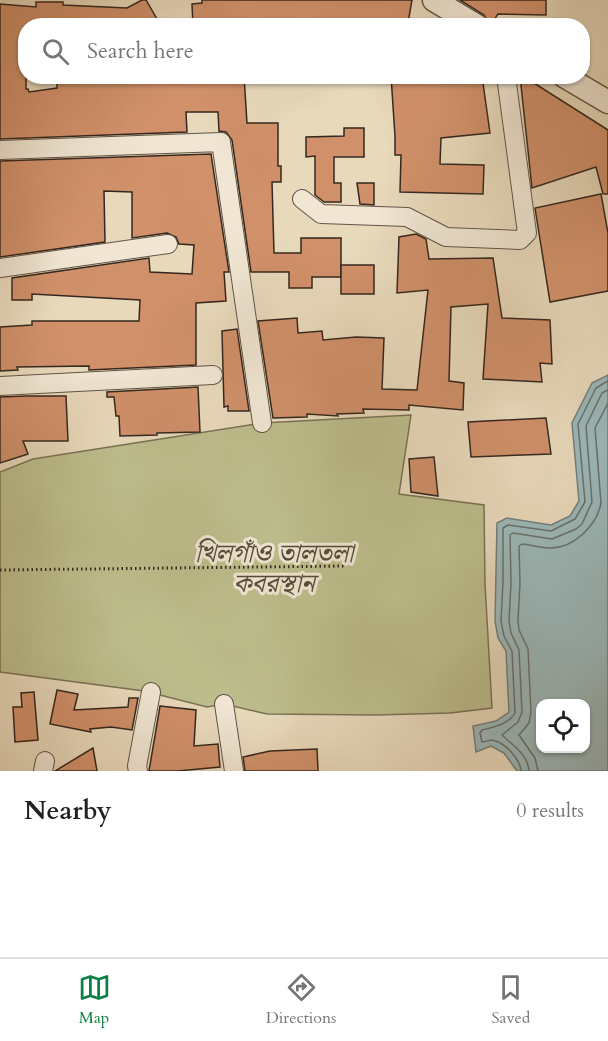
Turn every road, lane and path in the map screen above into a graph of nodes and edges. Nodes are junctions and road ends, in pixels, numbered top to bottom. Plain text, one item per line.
1 (434, 0) edge
2 (464, 18) edge
3 (507, 84) edge
4 (578, 84) edge
5 (608, 102) edge
6 (0, 150) edge
7 (302, 200) dead end
8 (168, 244) dead end
9 (0, 268) edge
10 (213, 375) dead end
11 (0, 386) edge
12 (262, 423) dead end
13 (345, 566) dead end
14 (0, 570) edge
15 (151, 692) dead end
16 (224, 704) dead end
17 (138, 771) edge
18 (234, 771) edge

1 - 2 street
3 - 7 street
4 - 5 street
6 - 12 street
8 - 9 street
10 - 11 street
13 - 14 path
15 - 17 street
16 - 18 street

